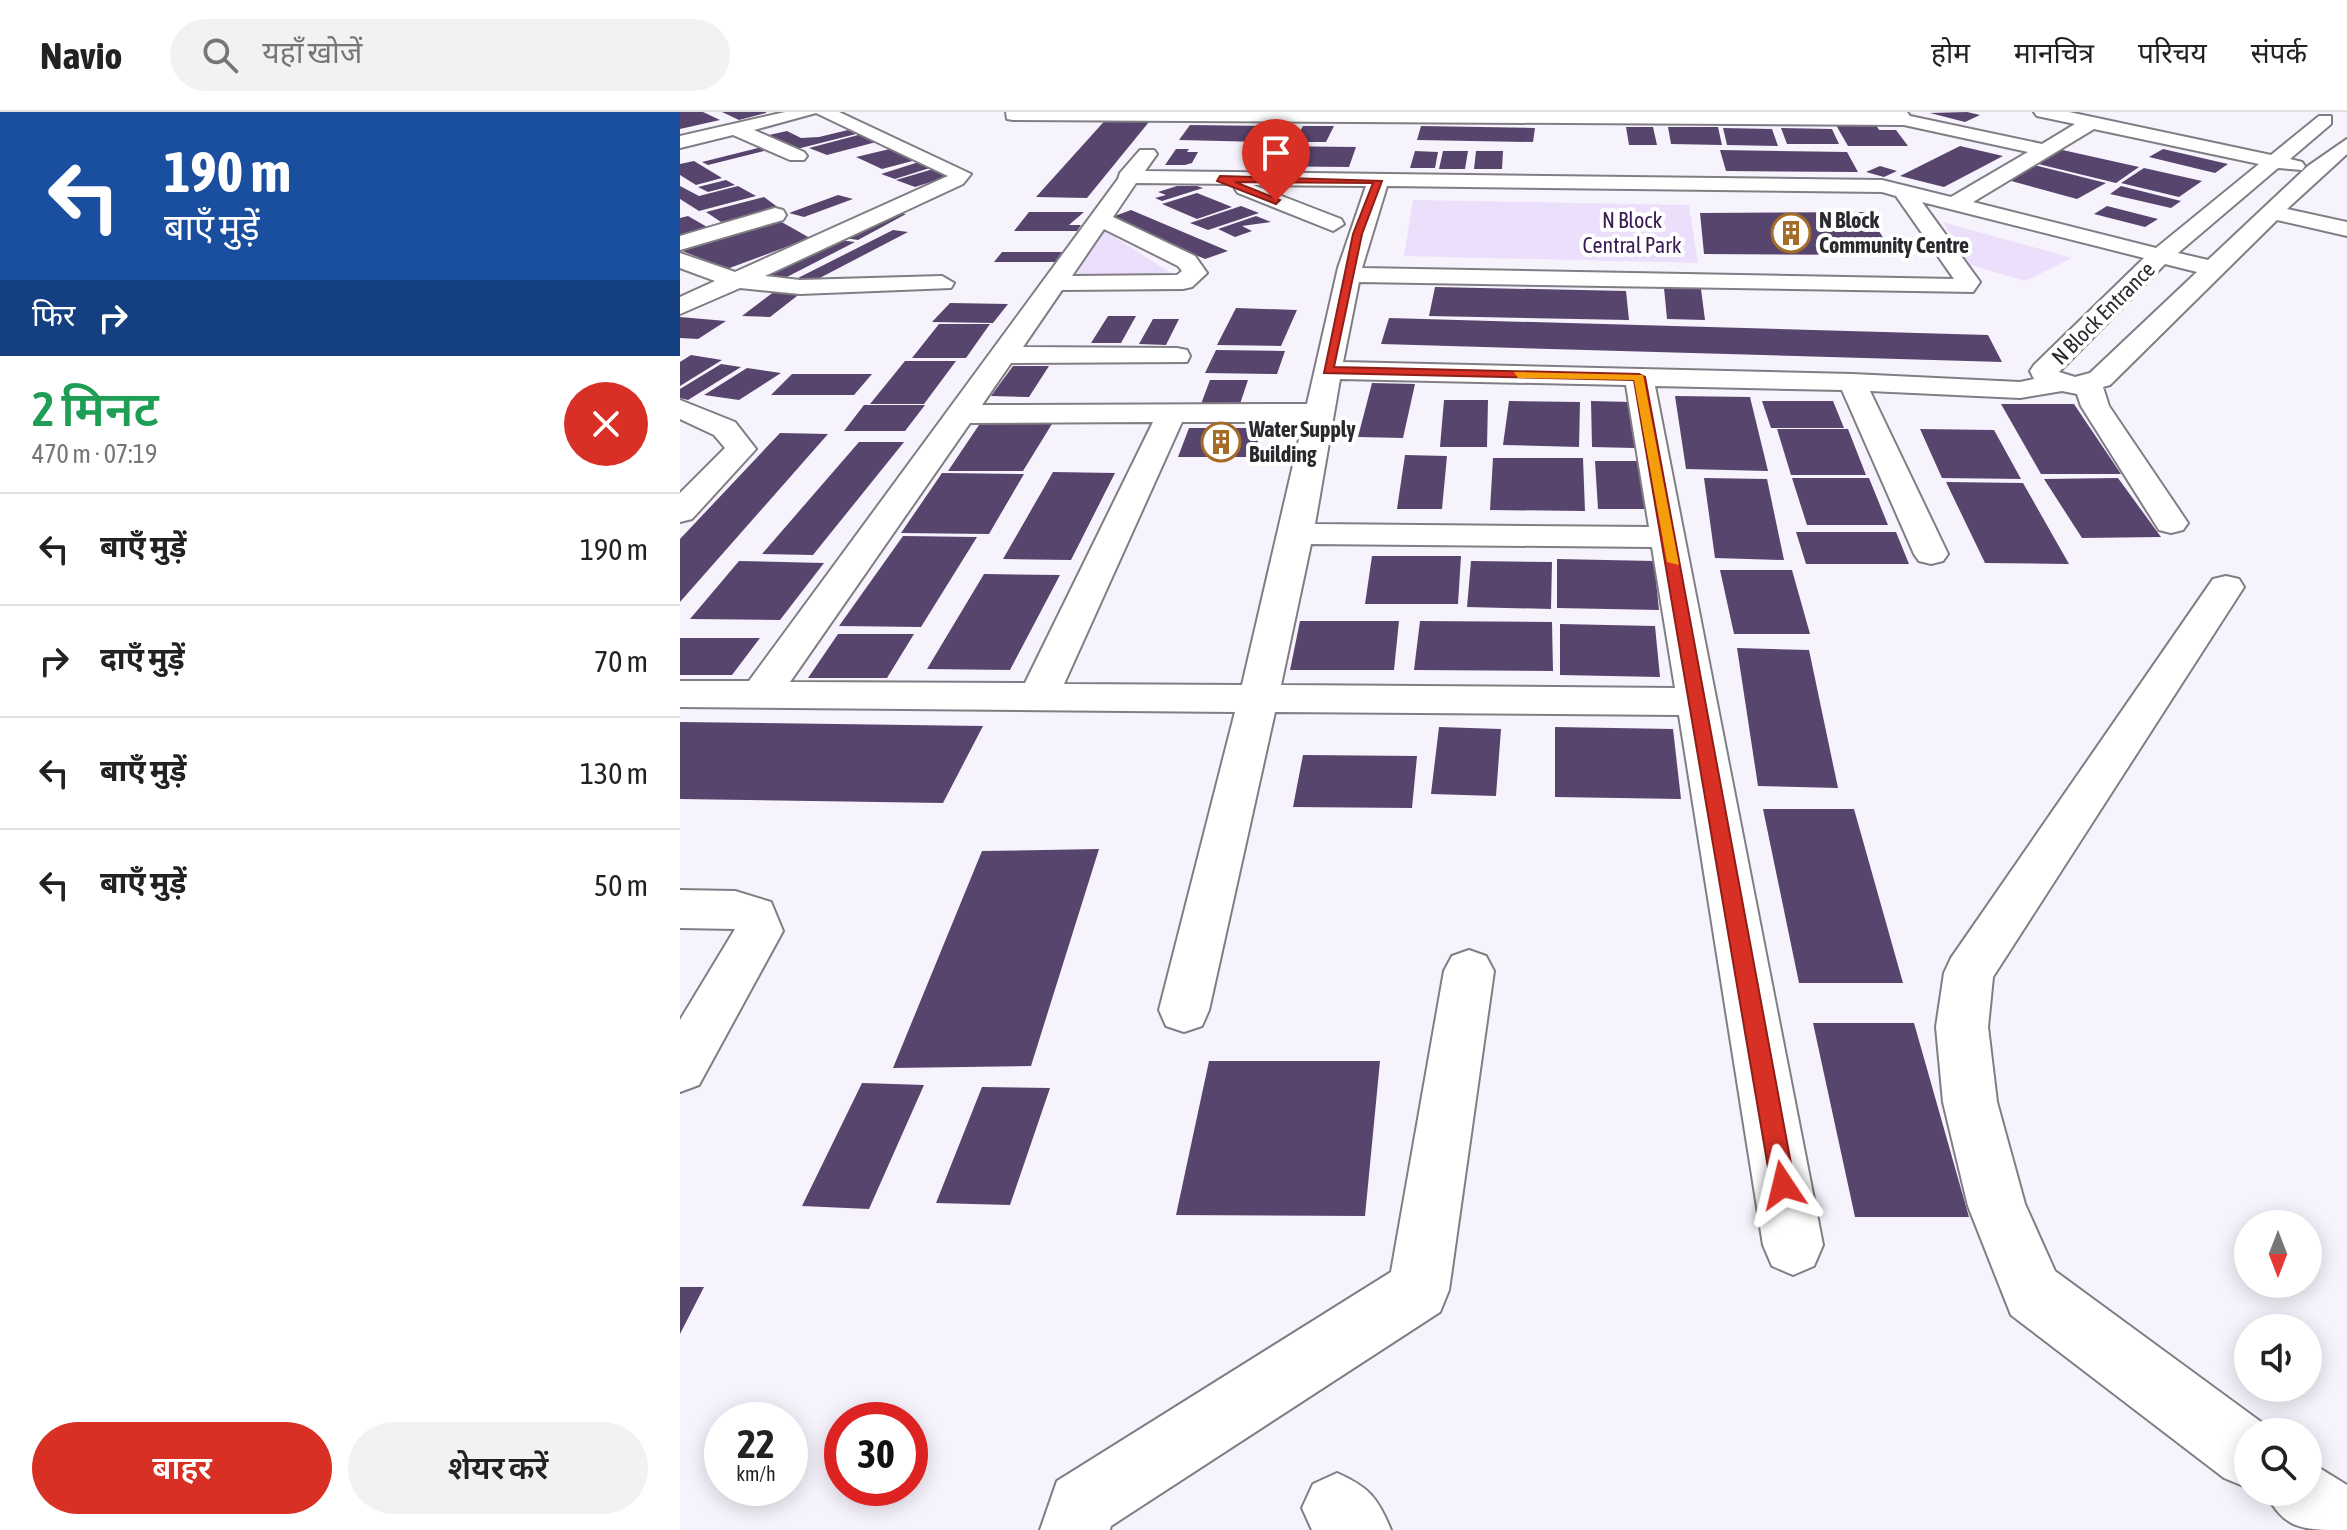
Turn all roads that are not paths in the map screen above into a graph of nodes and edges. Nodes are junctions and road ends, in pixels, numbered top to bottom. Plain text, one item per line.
1 (808, 112) edge
2 (824, 112) edge
3 (2043, 112) edge
4 (1180, 114) edge
5 (1013, 115) dead end
6 (1578, 115) edge
7 (1744, 116) edge
8 (1901, 116) edge
9 (2325, 119) edge
10 (2092, 122) junction
11 (735, 129) junction
12 (680, 142) edge
13 (2347, 145) edge
14 (2045, 150) junction
15 (797, 156) dead end
16 (2275, 161) junction
17 (2315, 170) junction
18 (1127, 177) junction
19 (2347, 177) edge
20 (1220, 179) junction
21 (1378, 181) junction
22 (1580, 183) junction
23 (1901, 188) junction
24 (1958, 202) junction
25 (2272, 212) junction
26 (775, 215) dead end
27 (1099, 218) junction
28 (1333, 224) dead end
29 (2347, 229) edge
30 (680, 243) edge
31 (2161, 255) junction
32 (680, 260) edge
33 (2214, 269) junction
34 (1351, 275) junction
35 (735, 280) junction
36 (942, 283) dead end
37 (1056, 283) junction
38 (680, 306) edge
39 (1004, 355) junction
40 (1177, 356) dead end
41 (1328, 370) junction
42 (1639, 377) junction
43 (1852, 382) junction
44 (2074, 384) junction
45 (680, 409) edge
46 (1172, 413) junction
47 (1318, 413) junction
48 (962, 414) junction
49 (680, 512) edge
50 (2171, 523) dead end
51 (1296, 534) junction
52 (1669, 537) junction
53 (1931, 554) dead end
54 (2226, 587) dead end
55 (680, 694) edge
56 (760, 695) junction
57 (1038, 697) junction
58 (1257, 699) junction
59 (1698, 702) junction
60 (680, 909) edge
61 (1469, 971) dead end
62 (1184, 1010) dead end
63 (680, 1068) edge
64 (1793, 1245) dead end
65 (2234, 1444) edge
66 (2318, 1506) edge
67 (2347, 1528) edge
68 (1075, 1530) edge

1 - 11 street
2 - 35 street
3 - 10 street
4 - 5 street
4 - 6 street
4 - 18 street
6 - 7 street
6 - 22 street
7 - 8 street
8 - 14 street
9 - 16 street, N Block Entrance
10 - 14 street
10 - 16 street
11 - 12 street
11 - 15 street
13 - 17 street, N Block Entrance
14 - 24 street
16 - 17 street
16 - 31 street, N Block Entrance
17 - 19 street
17 - 25 street, N Block Entrance
18 - 20 street
18 - 27 street
20 - 21 street
20 - 28 street
21 - 22 street
21 - 34 street
22 - 23 street
23 - 24 street
23 - 34 street
24 - 31 street
25 - 29 street
25 - 33 street, N Block Entrance
26 - 30 street
27 - 37 street
27 - 37 street
31 - 33 street
31 - 44 street, N Block Entrance
32 - 35 street
33 - 44 street, N Block Entrance
34 - 41 street
35 - 36 street
35 - 38 street
37 - 39 street
39 - 40 street
39 - 48 street
41 - 42 street
41 - 47 street
42 - 43 street
42 - 52 street
43 - 44 street
43 - 53 street
44 - 50 street
45 - 49 street
46 - 47 street
46 - 48 street
46 - 57 street
47 - 51 street
48 - 56 street
51 - 52 street
51 - 58 street
52 - 59 street
54 - 65 street
55 - 56 street
56 - 57 street
57 - 58 street
58 - 59 street
58 - 62 street
59 - 64 street
60 - 63 street
61 - 68 street
66 - 67 street

